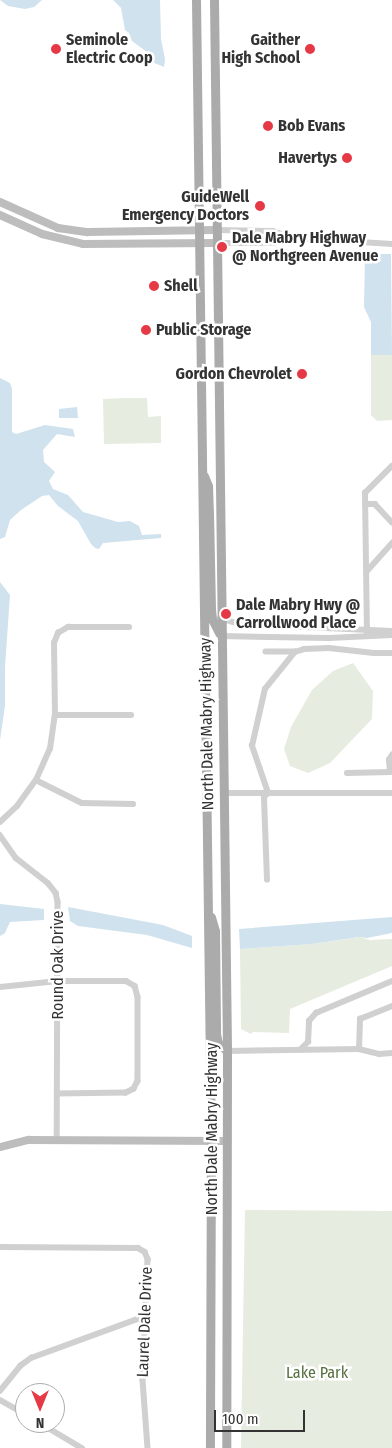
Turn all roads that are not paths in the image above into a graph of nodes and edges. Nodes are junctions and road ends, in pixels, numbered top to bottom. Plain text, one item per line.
1 (196, 0) edge
2 (214, 0) edge
3 (196, 31) junction
4 (214, 31) junction
5 (0, 202) edge
6 (0, 215) edge
7 (197, 230) junction
8 (215, 230) junction
9 (295, 238) junction
10 (197, 244) junction
11 (216, 244) junction
12 (392, 244) edge
13 (201, 466) junction
14 (392, 466) edge
15 (365, 504) junction
16 (392, 522) edge
17 (392, 543) edge
18 (367, 571) junction
19 (220, 618) junction
20 (279, 626) junction
21 (129, 627) dead end
22 (328, 629) junction
23 (392, 631) edge
24 (367, 633) junction
25 (220, 636) junction
26 (278, 637) junction
27 (392, 637) edge
28 (329, 638) junction
29 (329, 648) junction
30 (266, 652) dead end
31 (295, 652) junction
32 (392, 653) edge
33 (55, 715) junction
34 (130, 715) dead end
35 (392, 755) edge
36 (347, 773) dead end
37 (391, 774) edge
38 (36, 780) junction
39 (223, 793) junction
40 (268, 793) junction
41 (392, 793) edge
42 (133, 804) dead end
43 (0, 822) edge
44 (0, 835) edge
45 (267, 880) dead end
46 (208, 907) junction
47 (58, 981) junction
48 (392, 981) edge
49 (0, 987) edge
50 (392, 1006) edge
51 (301, 1049) junction
52 (359, 1049) junction
53 (227, 1052) junction
54 (392, 1053) edge
55 (58, 1094) junction
56 (57, 1140) junction
57 (211, 1140) junction
58 (227, 1141) junction
59 (0, 1148) edge
60 (0, 1247) edge
61 (146, 1316) junction
62 (0, 1391) edge
63 (0, 1400) edge
64 (15, 1408) edge
65 (57, 1433) edge
66 (82, 1448) edge
67 (148, 1448) edge
68 (210, 1448) edge
69 (226, 1448) edge

1 - 3 main road, North Dale Mabry Highway
2 - 4 main road, North Dale Mabry Highway
3 - 4 main road
3 - 7 main road, North Dale Mabry Highway
4 - 8 main road, North Dale Mabry Highway
5 - 7 street
6 - 10 street
7 - 8 street
7 - 10 main road, North Dale Mabry Highway
8 - 9 street
8 - 11 main road, North Dale Mabry Highway
9 - 11 street
9 - 12 street
10 - 11 street
10 - 13 main road, North Dale Mabry Highway
11 - 19 main road, North Dale Mabry Highway
13 - 25 main road
13 - 46 main road, North Dale Mabry Highway
14 - 15 street
15 - 16 street
15 - 18 street
17 - 18 street
18 - 24 street
19 - 20 street
19 - 25 main road, North Dale Mabry Highway
20 - 22 street
20 - 26 street
21 - 33 street
22 - 24 street
22 - 28 street
23 - 24 street
24 - 27 street
24 - 28 street
25 - 26 street
25 - 39 main road, North Dale Mabry Highway
26 - 28 street
28 - 29 street
29 - 31 street
29 - 32 street
30 - 31 street
31 - 40 street
33 - 34 street
33 - 38 street
35 - 37 street
36 - 37 street
38 - 42 street
38 - 43 street
39 - 40 street
39 - 53 main road, North Dale Mabry Highway
40 - 41 street
40 - 45 street
44 - 47 street, Round Oak Drive
46 - 53 main road
46 - 57 main road, North Dale Mabry Highway
47 - 49 street
47 - 55 street, Round Oak Drive
47 - 55 street
48 - 51 street
50 - 52 street
51 - 52 street
51 - 53 street
52 - 54 street
53 - 58 main road, North Dale Mabry Highway
55 - 56 street, Round Oak Drive
56 - 57 street
56 - 59 street
57 - 58 street
57 - 68 main road, North Dale Mabry Highway
58 - 69 main road, North Dale Mabry Highway
60 - 61 street, Laurel Dale Drive
61 - 62 street
61 - 67 street, Laurel Dale Drive
63 - 64 street
65 - 66 street

